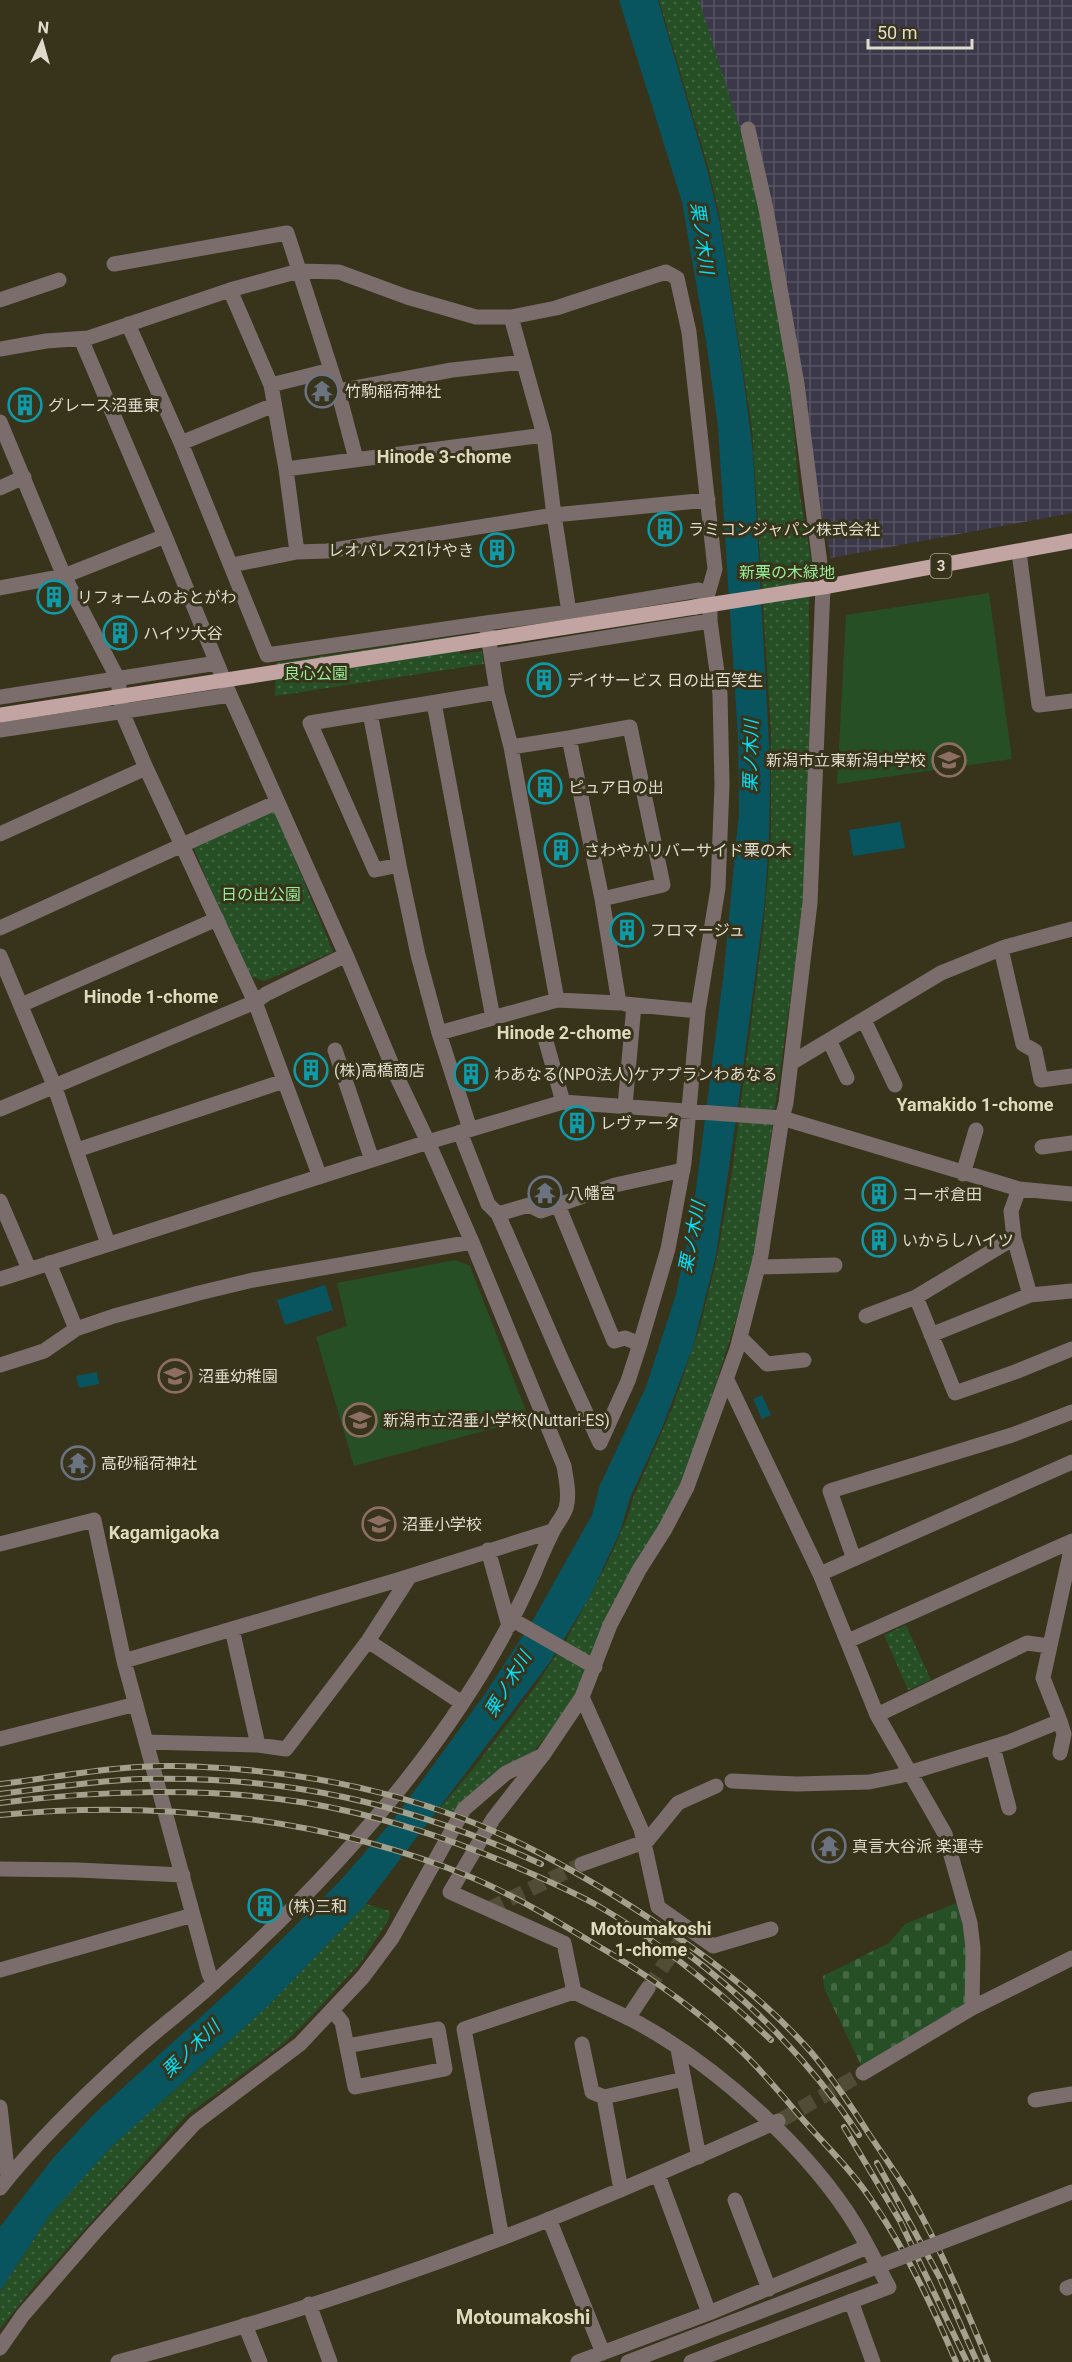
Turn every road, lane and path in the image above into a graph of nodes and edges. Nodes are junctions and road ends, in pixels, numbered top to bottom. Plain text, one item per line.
1 (747, 129) dead end
2 (114, 264) dead end
3 (299, 271) junction
4 (59, 280) dead end
5 (230, 291) junction
6 (0, 300) edge
7 (512, 317) junction
8 (128, 324) junction
9 (81, 339) junction
10 (0, 349) edge
11 (524, 362) junction
12 (332, 370) junction
13 (271, 385) junction
14 (339, 391) junction
15 (274, 405) junction
16 (0, 422) edge
17 (544, 435) junction
18 (181, 442) junction
19 (356, 459) junction
20 (286, 469) junction
21 (24, 477) junction
22 (0, 488) edge
23 (708, 500) junction
24 (554, 515) junction
25 (165, 536) junction
26 (1072, 541) edge
27 (297, 552) junction
28 (1019, 552) junction
29 (232, 566) junction
30 (64, 576) junction
31 (0, 588) edge
32 (816, 588) junction
33 (707, 603) junction
34 (569, 612) junction
35 (710, 621) junction
36 (486, 623) junction
37 (492, 656) junction
38 (217, 663) junction
39 (118, 679) junction
40 (497, 692) junction
41 (230, 695) junction
42 (0, 697) edge
43 (1072, 701) edge
44 (434, 703) junction
45 (122, 712) junction
46 (370, 713) junction
47 (0, 715) edge
48 (0, 730) edge
49 (569, 738) junction
50 (511, 747) junction
51 (146, 768) junction
52 (277, 802) junction
53 (0, 834) edge
54 (182, 845) junction
55 (399, 865) junction
56 (602, 899) junction
57 (217, 919) junction
58 (0, 928) edge
59 (1072, 929) edge
60 (1000, 949) junction
61 (346, 955) junction
62 (0, 956) edge
63 (557, 1000) junction
64 (255, 1002) junction
65 (627, 1004) junction
66 (21, 1005) junction
67 (698, 1011) junction
68 (492, 1018) junction
69 (864, 1020) junction
70 (439, 1033) junction
71 (545, 1038) dead end
72 (829, 1040) junction
73 (335, 1050) dead end
74 (791, 1063) junction
75 (1072, 1077) edge
76 (848, 1078) dead end
77 (284, 1081) junction
78 (54, 1085) junction
79 (895, 1085) dead end
80 (563, 1102) junction
81 (625, 1106) junction
82 (0, 1109) edge
83 (687, 1111) junction
84 (782, 1118) junction
85 (976, 1130) dead end
86 (465, 1131) junction
87 (428, 1142) junction
88 (1072, 1143) edge
89 (1042, 1147) dead end
90 (76, 1150) junction
91 (372, 1160) junction
92 (683, 1170) junction
93 (963, 1174) junction
94 (320, 1177) junction
95 (1019, 1189) junction
96 (1072, 1194) edge
97 (558, 1205) junction
98 (1, 1206) edge
99 (498, 1214) junction
100 (1014, 1238) junction
101 (472, 1242) junction
102 (108, 1244) junction
103 (49, 1263) junction
104 (835, 1264) dead end
105 (758, 1267) junction
106 (29, 1269) junction
107 (0, 1279) edge
108 (1072, 1290) edge
109 (1030, 1295) junction
110 (916, 1297) junction
111 (866, 1316) dead end
112 (76, 1329) junction
113 (931, 1335) junction
114 (740, 1337) junction
115 (640, 1344) junction
116 (1072, 1349) edge
117 (804, 1360) dead end
118 (0, 1365) edge
119 (727, 1380) junction
120 (1072, 1412) edge
121 (1072, 1462) edge
122 (552, 1531) junction
123 (1072, 1543) edge
124 (0, 1544) edge
125 (488, 1550) junction
126 (854, 1559) junction
127 (820, 1574) junction
128 (411, 1576) junction
129 (513, 1623) junction
130 (232, 1629) junction
131 (368, 1641) junction
132 (848, 1641) junction
133 (1049, 1646) junction
134 (124, 1661) junction
135 (590, 1663) junction
136 (582, 1697) junction
137 (136, 1704) junction
138 (462, 1704) junction
139 (877, 1715) junction
140 (1060, 1721) junction
141 (0, 1740) edge
142 (146, 1742) junction
143 (258, 1744) junction
144 (993, 1747) junction
145 (1060, 1754) dead end
146 (543, 1755) junction
147 (911, 1772) junction
148 (732, 1781) dead end
149 (716, 1786) dead end
150 (1009, 1808) dead end
151 (643, 1843) junction
152 (582, 1864) tunnel mouth
153 (0, 1869) edge
154 (183, 1875) junction
155 (193, 1915) junction
156 (771, 1929) dead end
157 (1072, 1958) edge
158 (0, 1970) edge
159 (214, 1983) junction
160 (648, 1989) tunnel mouth
161 (574, 1992) junction
162 (972, 2007) junction
163 (332, 2010) junction
164 (628, 2018) junction
165 (582, 2044) dead end
166 (347, 2046) junction
167 (678, 2049) junction
168 (862, 2073) tunnel mouth
169 (684, 2079) junction
170 (1072, 2094) edge
171 (604, 2097) junction
172 (1035, 2100) dead end
173 (0, 2107) edge
174 (776, 2122) junction
175 (699, 2157) junction
176 (658, 2175) junction
177 (4, 2182) edge
178 (621, 2190) junction
179 (1072, 2192) edge
180 (735, 2200) dead end
181 (549, 2219) junction
182 (502, 2238) junction
183 (867, 2247) junction
184 (769, 2289) junction
185 (851, 2301) junction
186 (309, 2304) junction
187 (709, 2313) junction
188 (245, 2325) junction
189 (0, 2348) edge
190 (603, 2353) junction
191 (149, 2358) edge
192 (118, 2362) edge
193 (260, 2362) edge
194 (330, 2362) edge
195 (578, 2362) edge
196 (628, 2362) edge
197 (692, 2362) edge
198 (873, 2362) edge

1 - 32 street
2 - 3 street
3 - 5 street
3 - 7 street
3 - 12 street
4 - 6 street
5 - 8 street
5 - 13 street
7 - 11 street
7 - 23 street
8 - 9 street
8 - 18 street
9 - 10 street
9 - 25 street
11 - 14 street
11 - 17 street
12 - 13 street
12 - 14 street
13 - 15 street
14 - 19 street
15 - 18 street
15 - 20 street
16 - 21 street
17 - 19 street
17 - 24 street
18 - 29 street
19 - 20 street
20 - 27 street
21 - 22 street
21 - 30 street
23 - 24 street
23 - 33 street
24 - 27 street
24 - 34 street
25 - 30 street
25 - 38 street
26 - 28 main road, 3
27 - 29 street
28 - 32 main road, 3
28 - 43 street
29 - 36 street
30 - 31 street
30 - 39 street
32 - 33 main road, 3
32 - 74 street
33 - 34 street
33 - 35 street
33 - 47 main road, 3, bridge
34 - 36 street
35 - 37 street
35 - 67 street
36 - 37 street
37 - 40 street
38 - 39 street
38 - 41 street
39 - 42 street
39 - 45 street
40 - 44 street
40 - 50 street
41 - 45 street
41 - 52 street
44 - 46 street
44 - 68 street
45 - 48 street
45 - 51 street
46 - 55 street
46 - 55 street
49 - 50 street
49 - 56 street
49 - 56 street
50 - 63 street
51 - 53 street
51 - 54 street
52 - 54 street
52 - 61 street
54 - 57 street
54 - 58 street
55 - 70 street
56 - 65 street
57 - 64 street
57 - 66 street
59 - 60 street
60 - 69 street
60 - 75 street
61 - 64 street
61 - 87 street
62 - 66 street
63 - 65 street
63 - 68 street
64 - 77 street
64 - 78 street
65 - 67 street
65 - 81 street
66 - 78 street
67 - 83 street
68 - 70 street
69 - 72 street
69 - 79 street
70 - 86 street
71 - 80 street
72 - 74 street
72 - 76 street
73 - 91 street
74 - 84 street
77 - 90 street
77 - 94 street
78 - 82 street
78 - 90 street
80 - 81 street
80 - 86 street
81 - 83 street
83 - 84 street
83 - 92 street
84 - 93 street
84 - 105 street
85 - 93 street
86 - 87 street
86 - 99 street
87 - 91 street
87 - 101 street
88 - 89 street
90 - 102 street
91 - 94 street
92 - 97 street
92 - 115 street
93 - 95 street
94 - 102 street
95 - 96 street
95 - 100 street
97 - 99 street
97 - 115 street
98 - 106 street
99 - 115 street
100 - 109 street
100 - 110 street
101 - 112 street
101 - 122 street
102 - 103 street
103 - 106 street
103 - 112 street
104 - 105 street
105 - 114 street
106 - 107 street
108 - 109 street
109 - 113 street
110 - 111 street
110 - 113 street
112 - 118 street
113 - 116 street
114 - 117 street
114 - 119 street
119 - 127 street
119 - 135 street
120 - 126 street
121 - 126 street
122 - 125 street
122 - 129 street
123 - 132 street
123 - 133 street
124 - 134 street
125 - 128 street
125 - 129 street
126 - 127 street
127 - 132 street
128 - 130 street
128 - 131 street
129 - 135 street
129 - 138 street
130 - 134 street
130 - 143 street
131 - 138 street
131 - 143 street
132 - 139 street
133 - 139 street
133 - 140 street
134 - 137 street
135 - 136 street
136 - 146 street
136 - 151 street
137 - 141 street
137 - 142 street
138 - 159 street
139 - 147 street
140 - 144 street
140 - 145 street
142 - 143 street
142 - 154 street
144 - 147 street
144 - 150 street
146 - 161 street
146 - 163 street
147 - 148 street
147 - 162 street
149 - 151 street
151 - 152 street
151 - 156 street
153 - 154 street
154 - 155 street
155 - 158 street
155 - 159 street
157 - 162 street
159 - 177 street
160 - 164 street
161 - 164 street
161 - 182 street
162 - 168 street
163 - 166 street
163 - 189 street
164 - 167 street
165 - 171 street
166 - 166 street
167 - 169 street
167 - 174 street
169 - 171 street
169 - 175 street
170 - 172 street
171 - 178 street
173 - 177 street
174 - 175 street
174 - 183 street
175 - 176 street
176 - 178 street
176 - 187 street
178 - 181 street
179 - 196 street, bridge
180 - 184 street
181 - 182 street
181 - 190 street
182 - 186 street
183 - 184 street
183 - 185 street
184 - 187 street
185 - 197 street
185 - 198 street
186 - 188 street
186 - 194 street
187 - 190 street
188 - 191 street
188 - 193 street
190 - 195 street
191 - 192 street

